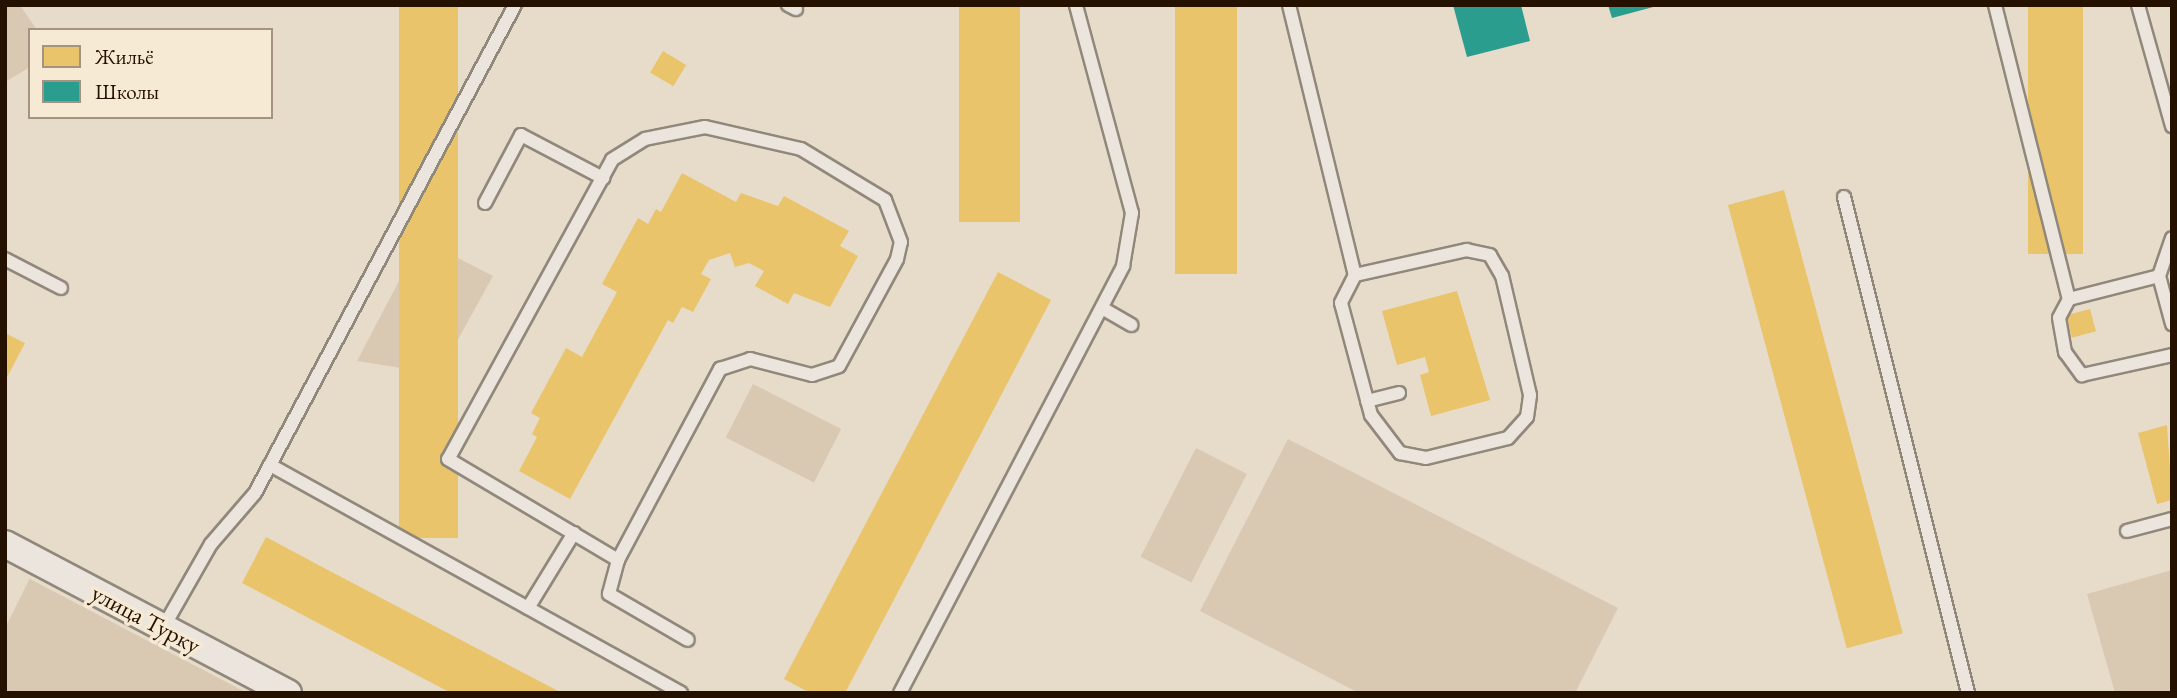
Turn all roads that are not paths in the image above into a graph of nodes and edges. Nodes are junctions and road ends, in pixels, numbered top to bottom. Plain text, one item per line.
1 (516, 5) edge
2 (1076, 5) edge
3 (1289, 5) edge
4 (1995, 5) edge
5 (2138, 5) edge
6 (2172, 126) edge
7 (603, 178) junction
8 (1844, 197) dead end
9 (485, 203) dead end
10 (2172, 238) edge
11 (5, 259) edge
12 (1355, 275) junction
13 (2159, 276) junction
14 (61, 288) dead end
15 (2069, 299) junction
16 (1102, 308) junction
17 (2172, 324) edge
18 (1132, 325) dead end
19 (2172, 355) edge
20 (1399, 393) dead end
21 (1367, 401) junction
22 (270, 465) junction
23 (2172, 519) edge
24 (2127, 531) dead end
25 (573, 533) junction
26 (5, 544) edge
27 (618, 560) junction
28 (528, 608) junction
29 (163, 628) junction
30 (688, 640) dead end
31 (288, 693) edge
32 (681, 693) edge
33 (900, 693) edge
34 (1968, 693) edge

1 - 22 lane
2 - 16 lane
3 - 12 lane
4 - 15 lane
5 - 6 lane
7 - 9 lane
7 - 25 lane
7 - 27 lane
8 - 34 lane
10 - 13 lane
11 - 14 lane
12 - 21 lane
12 - 21 lane
13 - 15 lane
13 - 17 lane
15 - 19 lane
16 - 18 lane
16 - 33 lane
20 - 21 lane
22 - 28 lane
22 - 29 lane
23 - 24 lane
25 - 27 lane
25 - 28 lane
26 - 29 street, улица Турку
27 - 30 lane
28 - 32 lane
29 - 31 street, улица Турку

